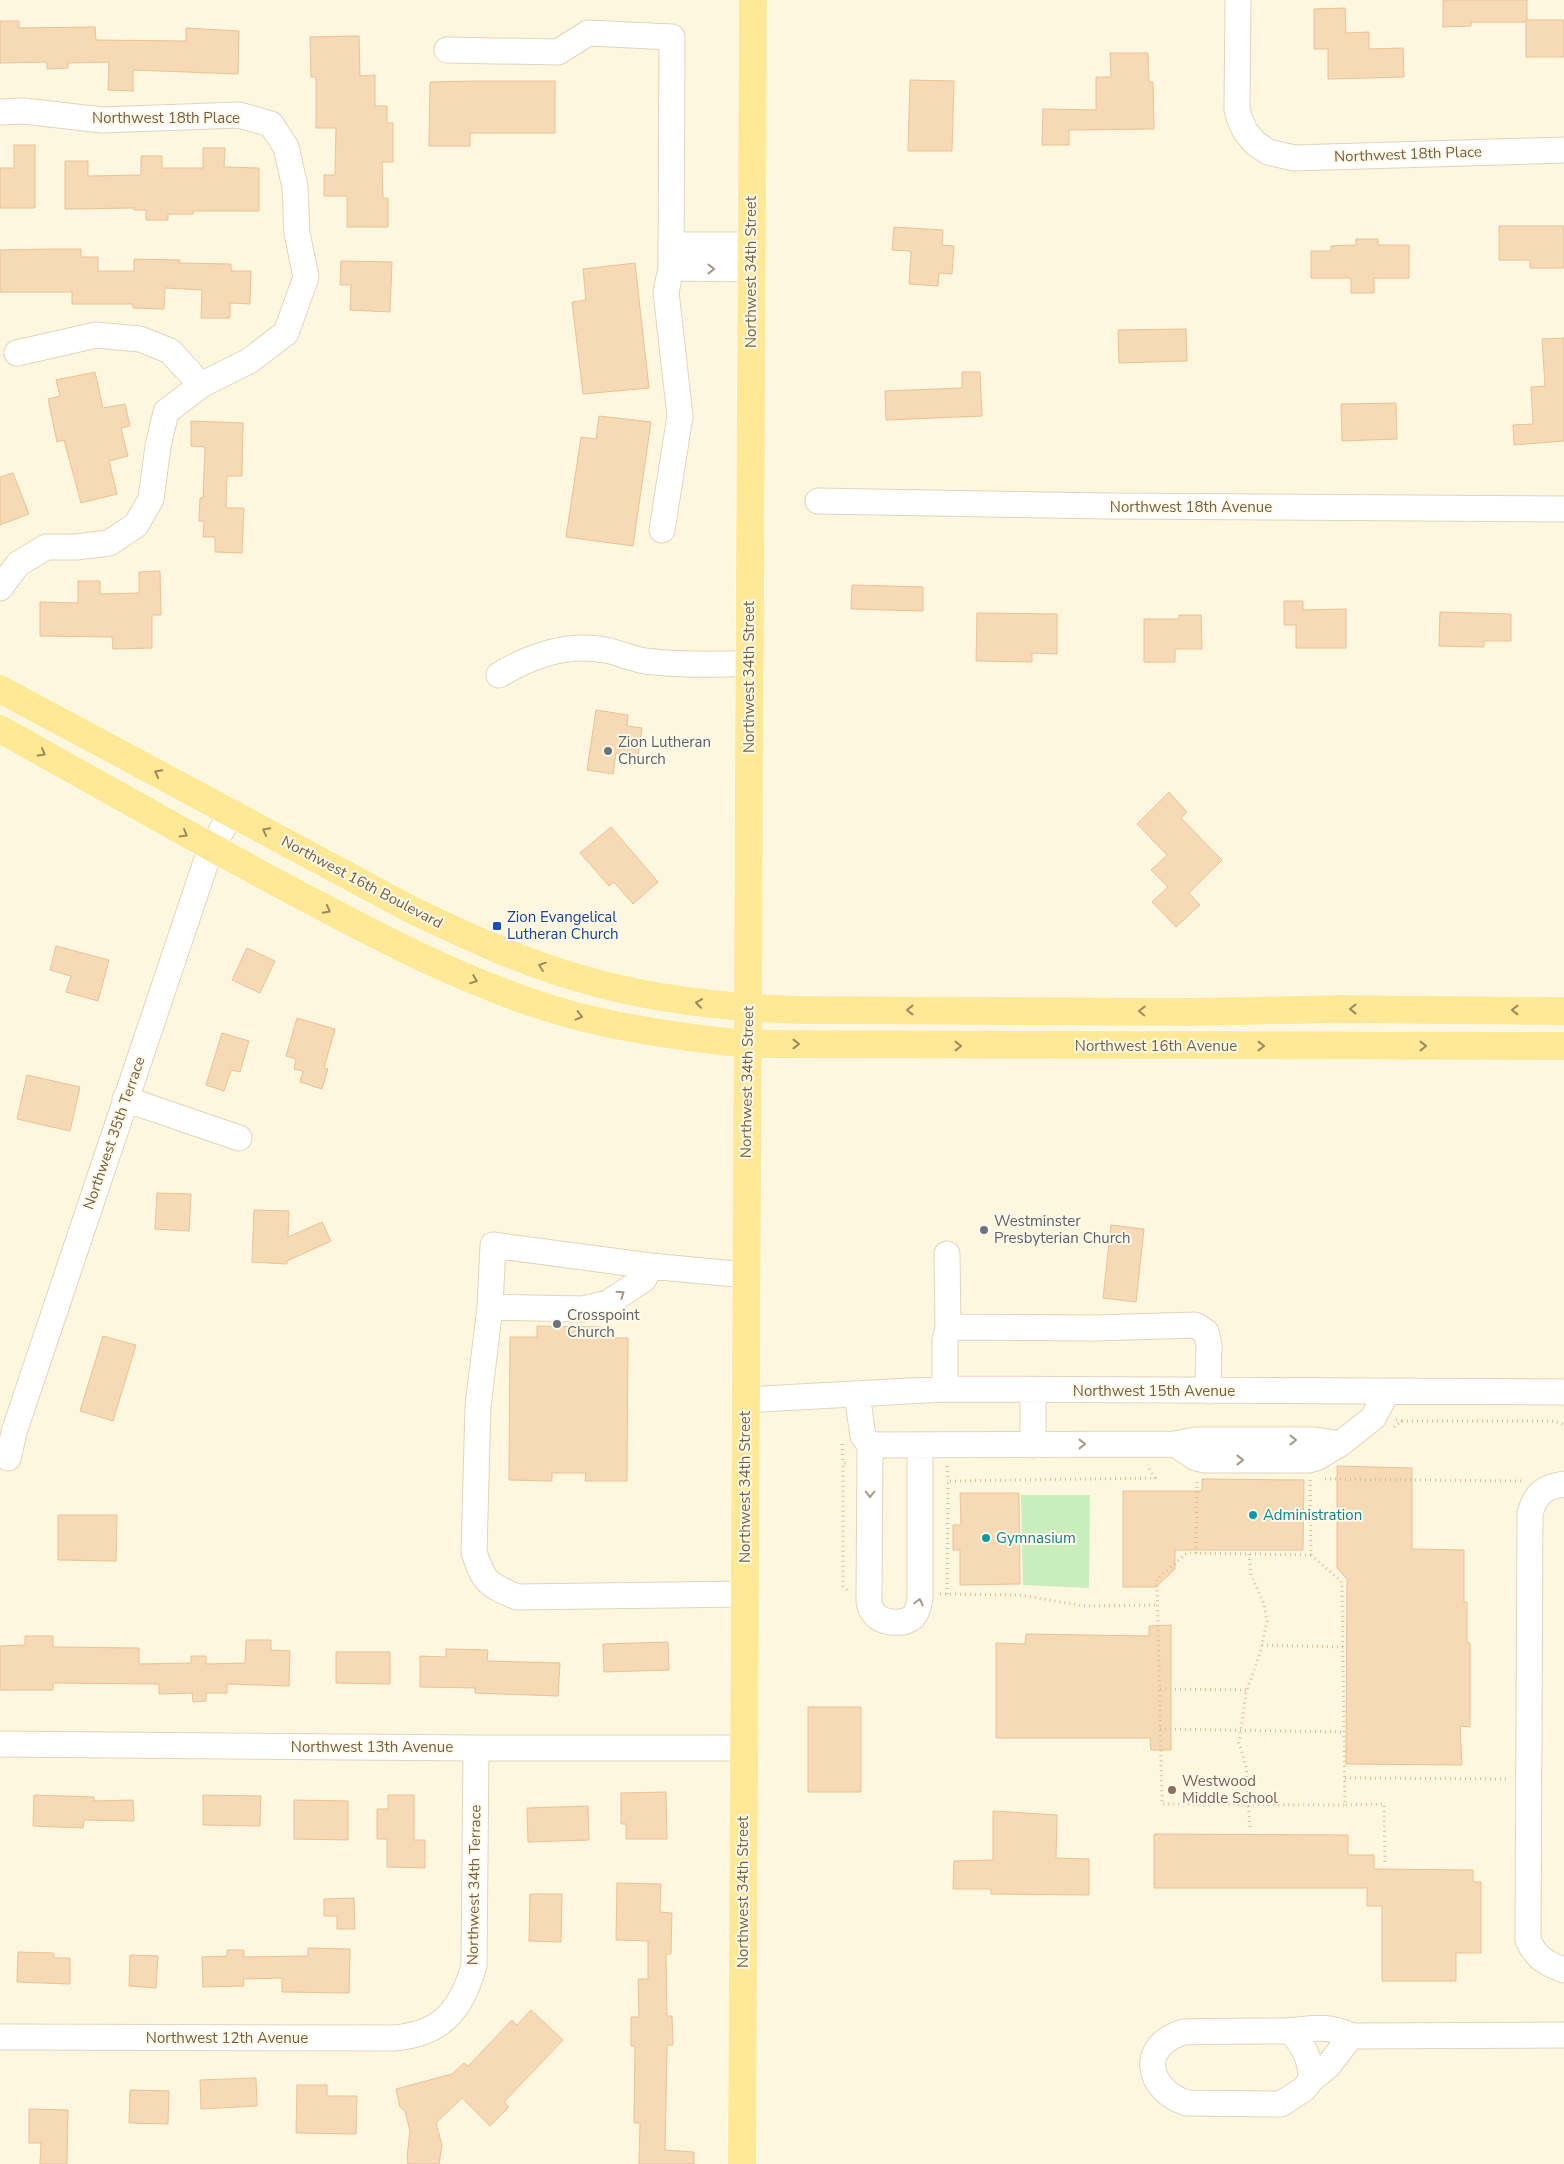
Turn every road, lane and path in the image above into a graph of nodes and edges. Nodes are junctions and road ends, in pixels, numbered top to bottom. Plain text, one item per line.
1 (753, 0) edge
2 (1238, 0) edge
3 (447, 50) dead end
4 (0, 112) edge
5 (1564, 150) edge
6 (671, 257) junction
7 (752, 257) junction
8 (17, 353) dead end
9 (202, 386) junction
10 (818, 501) dead end
11 (1564, 509) edge
12 (662, 530) dead end
13 (0, 588) edge
14 (749, 663) junction
15 (499, 675) dead end
16 (0, 689) edge
17 (0, 729) edge
18 (232, 812) junction
19 (211, 849) junction
20 (748, 1009) junction
21 (1564, 1011) edge
22 (1191, 1012) junction
23 (747, 1044) junction
24 (1193, 1046) junction
25 (1564, 1046) edge
26 (125, 1099) junction
27 (239, 1138) dead end
28 (947, 1254) dead end
29 (650, 1266) junction
30 (746, 1275) junction
31 (490, 1307) junction
32 (948, 1329) junction
33 (945, 1389) junction
34 (1033, 1390) junction
35 (1208, 1391) junction
36 (1387, 1392) junction
37 (1564, 1392) edge
38 (857, 1394) junction
39 (745, 1400) junction
40 (1402, 1421) junction
41 (1381, 1423) junction
42 (1564, 1424) edge
43 (841, 1434) dead end
44 (870, 1445) junction
45 (920, 1445) junction
46 (1033, 1445) junction
47 (8, 1458) dead end
48 (1143, 1458) dead end
49 (843, 1463) dead end
50 (1198, 1470) dead end
51 (1332, 1472) dead end
52 (1332, 1479) junction
53 (1530, 1481) dead end
54 (1564, 1484) edge
55 (1196, 1553) junction
56 (1249, 1554) junction
57 (1311, 1555) junction
58 (745, 1594) junction
59 (939, 1594) dead end
60 (947, 1594) junction
61 (1159, 1605) junction
62 (1262, 1645) junction
63 (1343, 1647) junction
64 (1160, 1689) junction
65 (1247, 1690) junction
66 (1160, 1729) junction
67 (1241, 1730) junction
68 (1344, 1732) junction
69 (0, 1744) edge
70 (476, 1748) junction
71 (743, 1748) junction
72 (1345, 1778) junction
73 (1510, 1779) dead end
74 (1249, 1805) junction
75 (1345, 1805) junction
76 (1250, 1828) dead end
77 (1385, 1862) dead end
78 (1564, 1970) edge
79 (448, 2016) joint
80 (1291, 2031) junction
81 (1564, 2035) edge
82 (1351, 2036) junction
83 (0, 2037) edge
84 (1311, 2080) junction
85 (742, 2164) edge

1 - 7 main road, Northwest 34th Street
2 - 5 street, Northwest 18th Place
3 - 6 street
4 - 9 street, Northwest 18th Place
6 - 7 street
6 - 12 street
7 - 14 main road, Northwest 34th Street
8 - 9 street
9 - 13 street
10 - 11 street, Northwest 18th Avenue
14 - 15 street
14 - 20 main road, Northwest 34th Street
18 -> 16 main road, Northwest 16th Boulevard
17 -> 19 main road
18 - 19 street, Northwest 35th Terrace
20 -> 18 main road, Northwest 16th Boulevard
19 -> 23 main road
19 - 26 street, Northwest 35th Terrace
22 -> 20 main road
20 - 23 main road, Northwest 34th Street
21 -> 22 main road
22 - 24 main road
23 -> 24 main road, Northwest 16th Avenue
23 - 30 main road, Northwest 34th Street
24 -> 25 main road, Northwest 16th Avenue
26 - 27 street
26 - 47 street, Northwest 35th Terrace
28 - 32 street
29 - 30 street
31 -> 29 street
29 - 31 street
30 - 39 main road, Northwest 34th Street
31 - 58 street
32 - 33 street
32 - 35 street
33 - 34 street, Northwest 15th Avenue
33 - 38 street, Northwest 15th Avenue
34 - 35 street, Northwest 15th Avenue
34 - 46 street
35 - 36 street, Northwest 15th Avenue
36 - 37 street, Northwest 15th Avenue
36 - 41 street
38 - 39 street, Northwest 15th Avenue
38 - 44 street
39 - 58 main road, Northwest 34th Street
40 - 41 path
40 - 41 path
40 - 42 path
46 -> 41 street
43 - 49 path
44 - 45 street
44 -> 45 street
45 - 46 street
48 - 60 path
50 - 55 path
51 - 52 path
52 - 53 path
52 - 57 path
54 - 78 street
55 - 56 path
55 - 61 path
56 - 57 path
56 - 62 path
57 - 63 path
58 - 71 main road, Northwest 34th Street
59 - 60 path
60 - 61 path
61 - 64 path
62 - 63 path
62 - 65 path
63 - 68 path
64 - 65 path
64 - 66 path
65 - 67 path
66 - 67 path
66 - 74 path
67 - 68 path
67 - 74 path
68 - 72 path
69 - 70 street, Northwest 13th Avenue
70 - 71 street, Northwest 13th Avenue
70 - 79 street, Northwest 34th Terrace
71 - 85 main road, Northwest 34th Street
72 - 73 path
72 - 75 path
74 - 75 path
74 - 76 path
75 - 77 path
79 - 83 street, Northwest 12th Avenue
80 - 82 street
80 - 84 street
80 - 84 street
81 - 82 street
82 - 84 street

